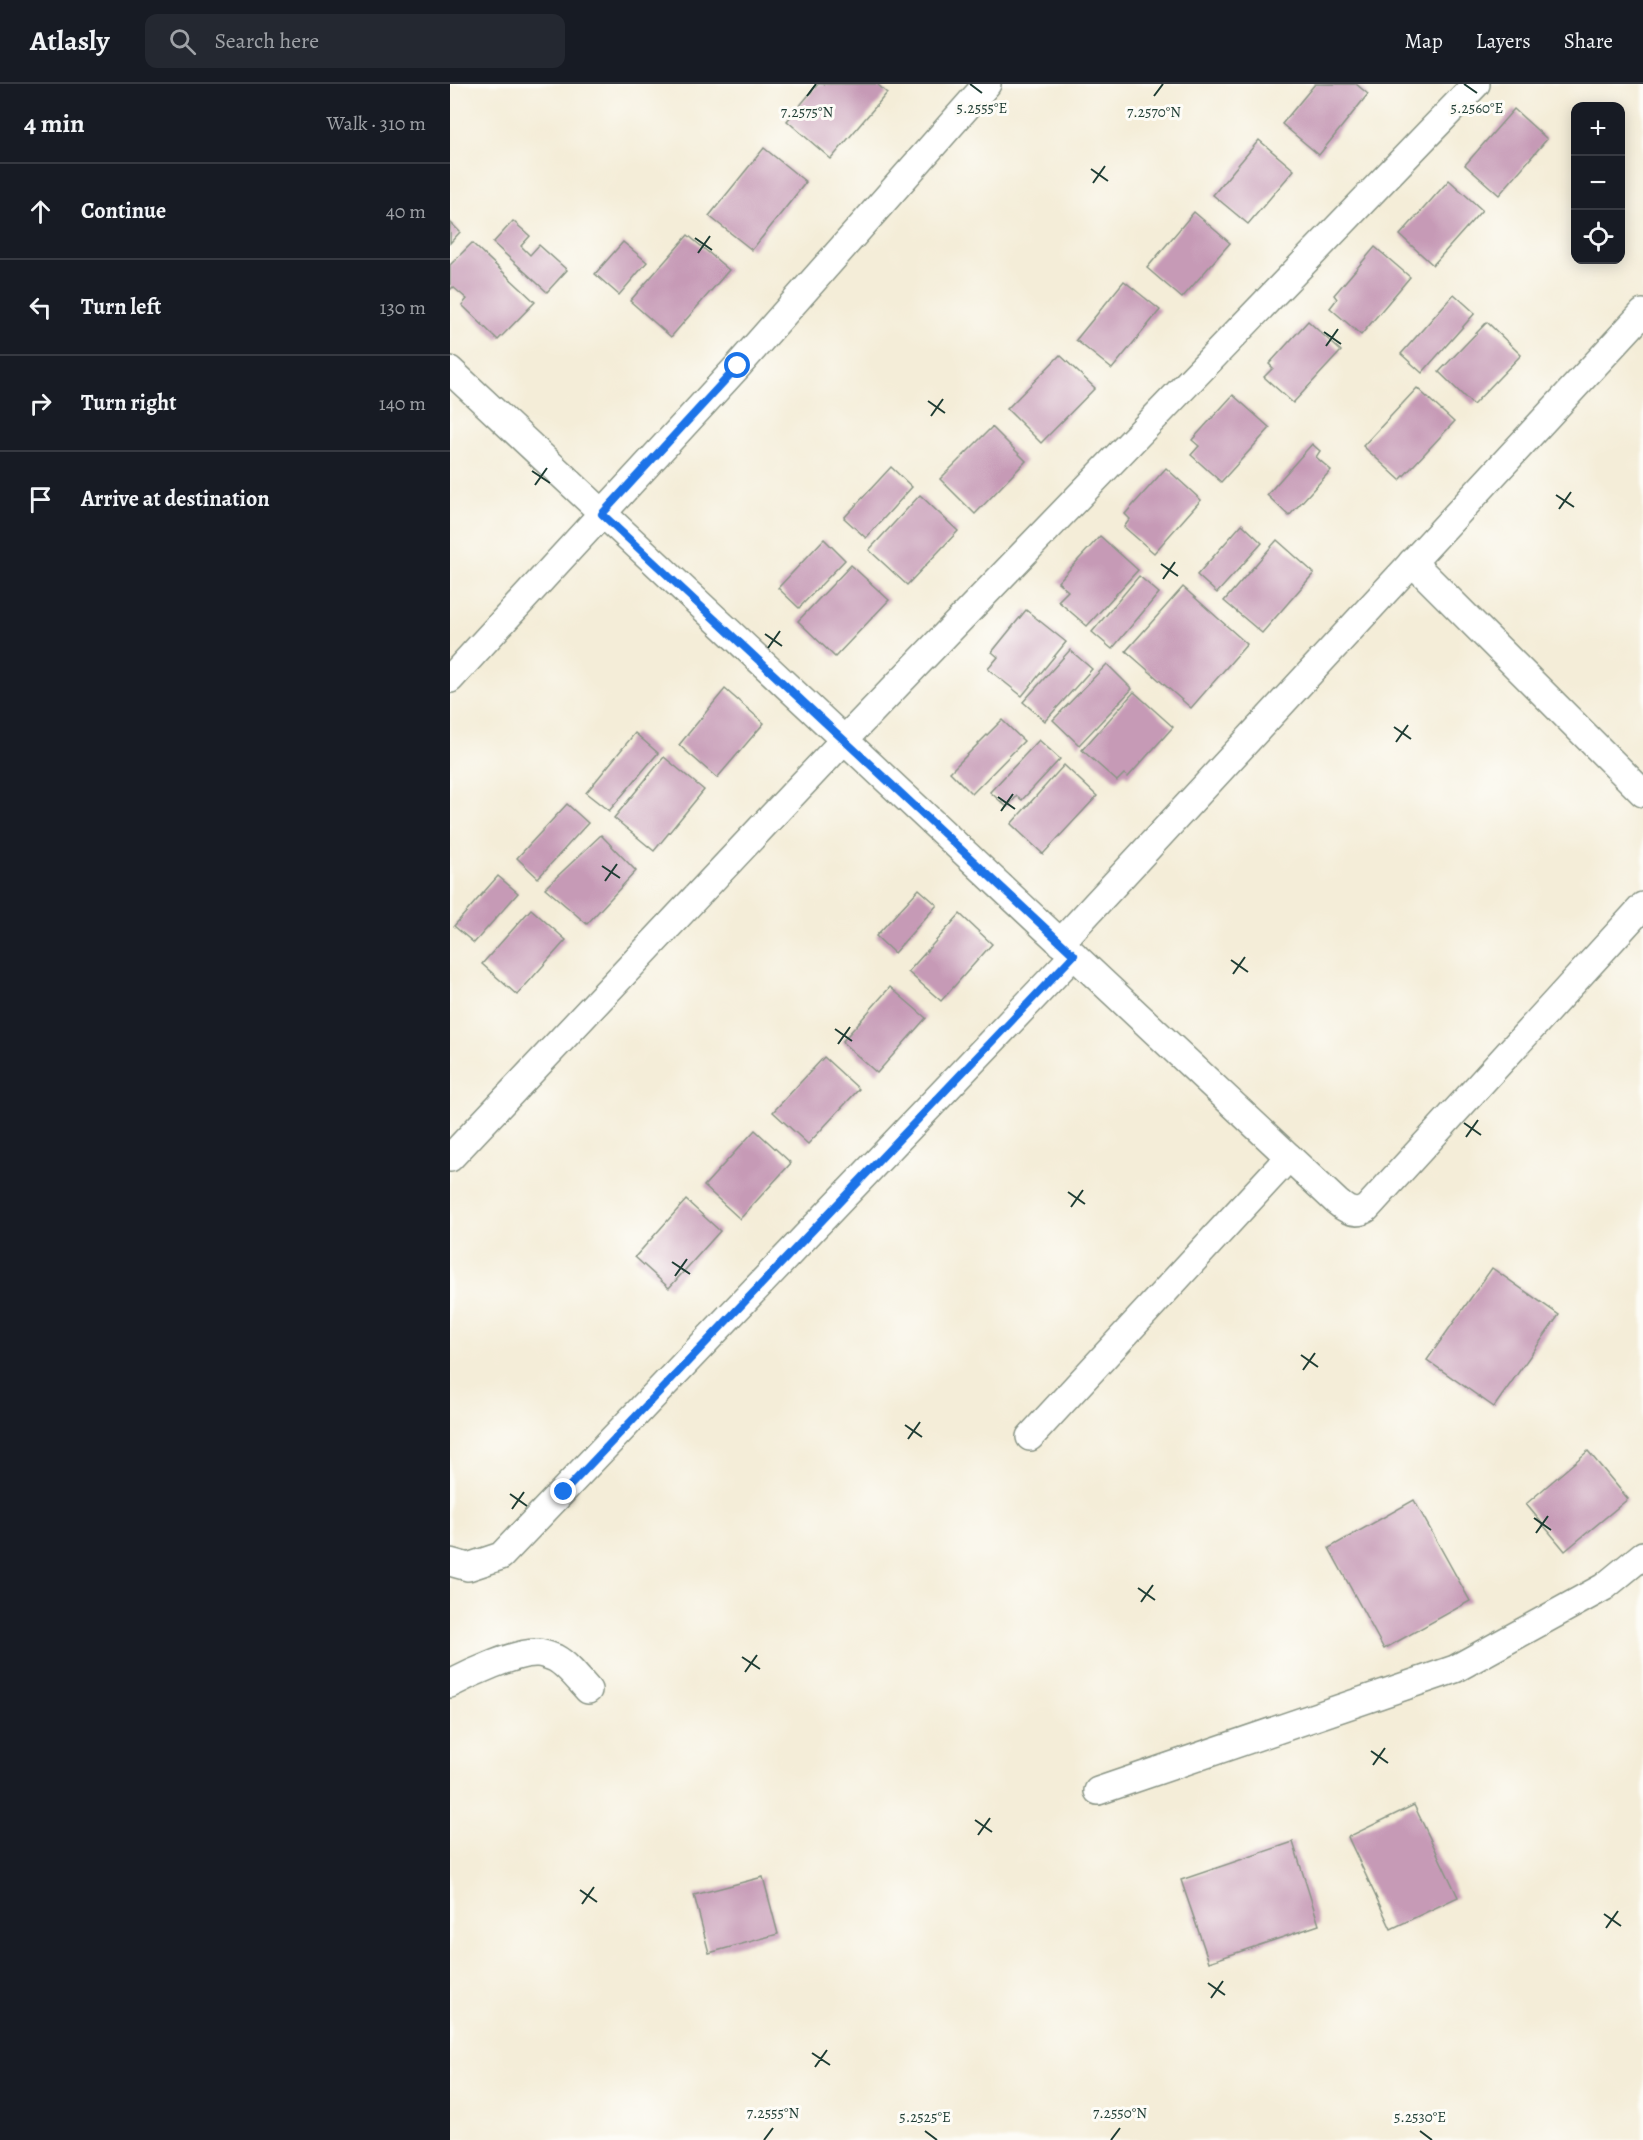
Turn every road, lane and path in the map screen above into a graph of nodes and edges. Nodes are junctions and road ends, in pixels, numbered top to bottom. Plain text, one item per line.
1 (987, 84) edge
2 (1476, 84) edge
3 (1640, 323) edge
4 (450, 370) edge
5 (602, 514) junction
6 (1412, 562) junction
7 (450, 679) edge
8 (844, 740) junction
9 (1643, 793) edge
10 (1643, 906) edge
11 (1067, 949) junction
12 (1289, 1157) junction
13 (450, 1158) edge
14 (1029, 1437) dead end
15 (1643, 1556) edge
16 (450, 1562) edge
17 (450, 1684) edge
18 (588, 1690) dead end
19 (1098, 1791) dead end

1 - 5 street
2 - 8 street
3 - 6 street
4 - 5 street
5 - 7 street
5 - 8 street
6 - 9 street
6 - 11 street
8 - 11 street
8 - 13 street
10 - 12 street
11 - 12 street
11 - 16 street
12 - 14 street
15 - 19 street
17 - 18 street

